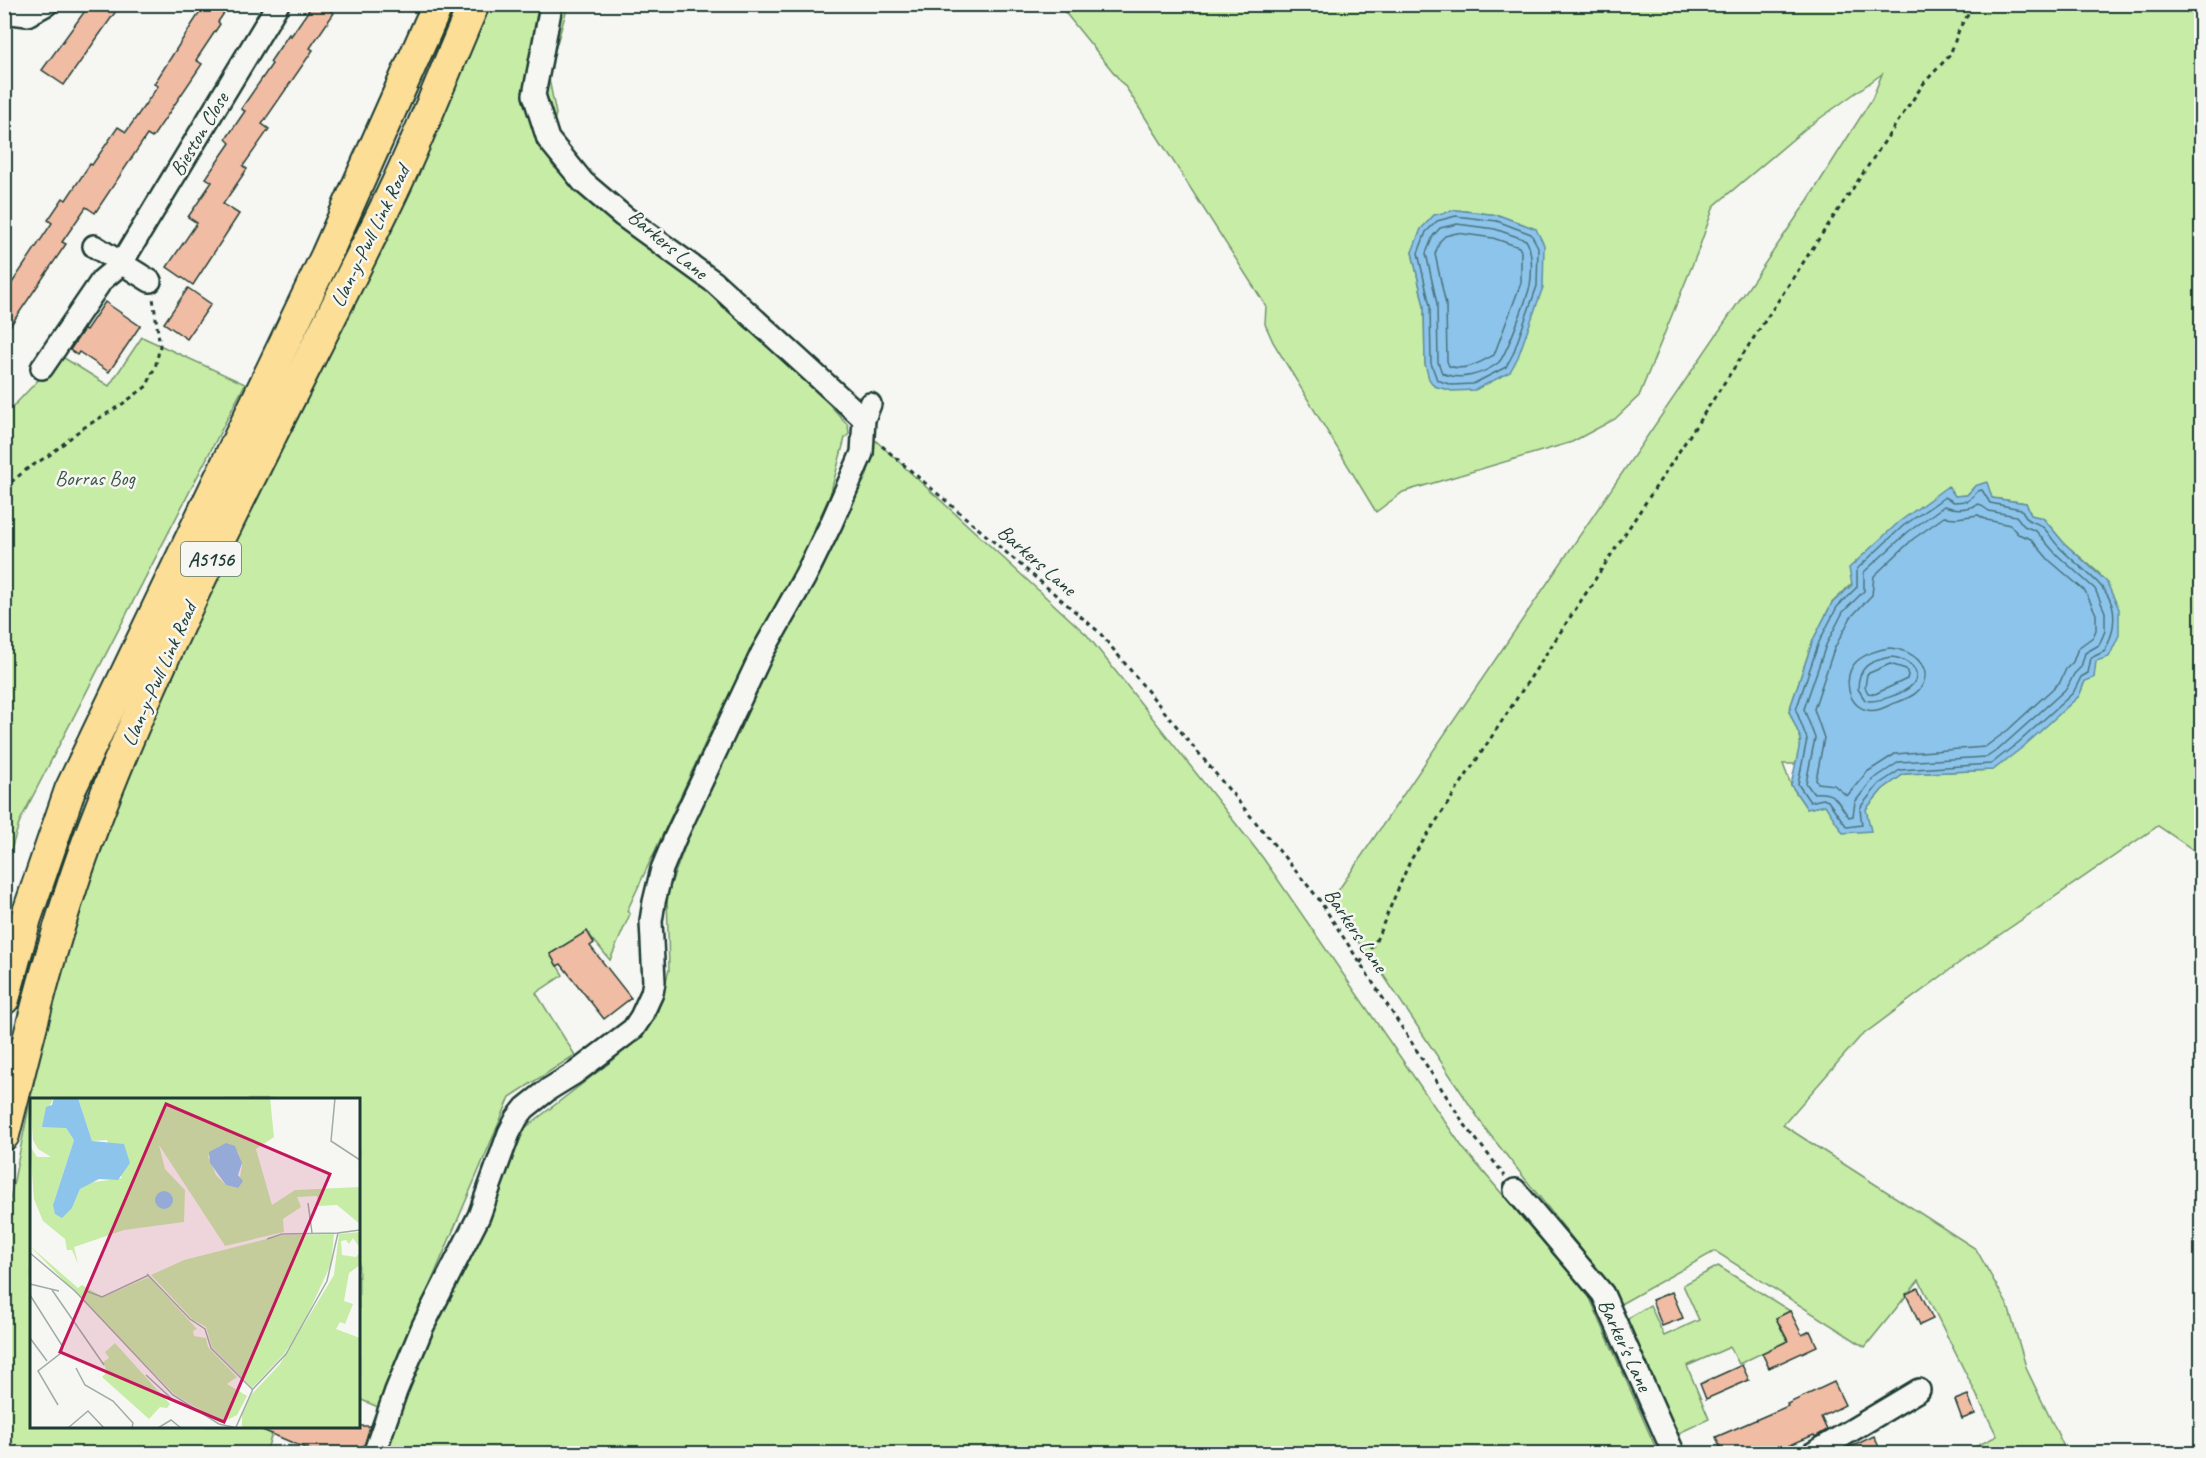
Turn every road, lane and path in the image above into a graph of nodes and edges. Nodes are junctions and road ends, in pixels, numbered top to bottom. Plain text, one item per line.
1 (47, 4) edge
2 (278, 4) edge
3 (438, 4) edge
4 (474, 4) edge
5 (549, 4) edge
6 (1975, 4) edge
7 (4, 12) edge
8 (94, 246) dead end
9 (121, 264) junction
10 (150, 281) joint
11 (42, 368) dead end
12 (866, 417) junction
13 (4, 488) edge
14 (1360, 963) junction
15 (4, 999) edge
16 (4, 1135) edge
17 (1515, 1190) joint
18 (1919, 1390) dead end
19 (374, 1454) edge
20 (1674, 1454) edge
21 (1812, 1454) edge

1 - 7 street
2 - 9 street, Bieston Close
3 - 15 highway, Llan-y-Pwll Link Road / A5156
4 - 16 highway, Llan-y-Pwll Link Road / A5156
5 - 12 street
6 - 14 path
8 - 9 street
9 - 10 street
9 - 11 street, Bieston Close
10 - 13 path
12 - 14 path, Barkers Lane
12 - 19 street
14 - 17 path, Barkers Lane
17 - 20 street, Barker's Lane
18 - 21 street

